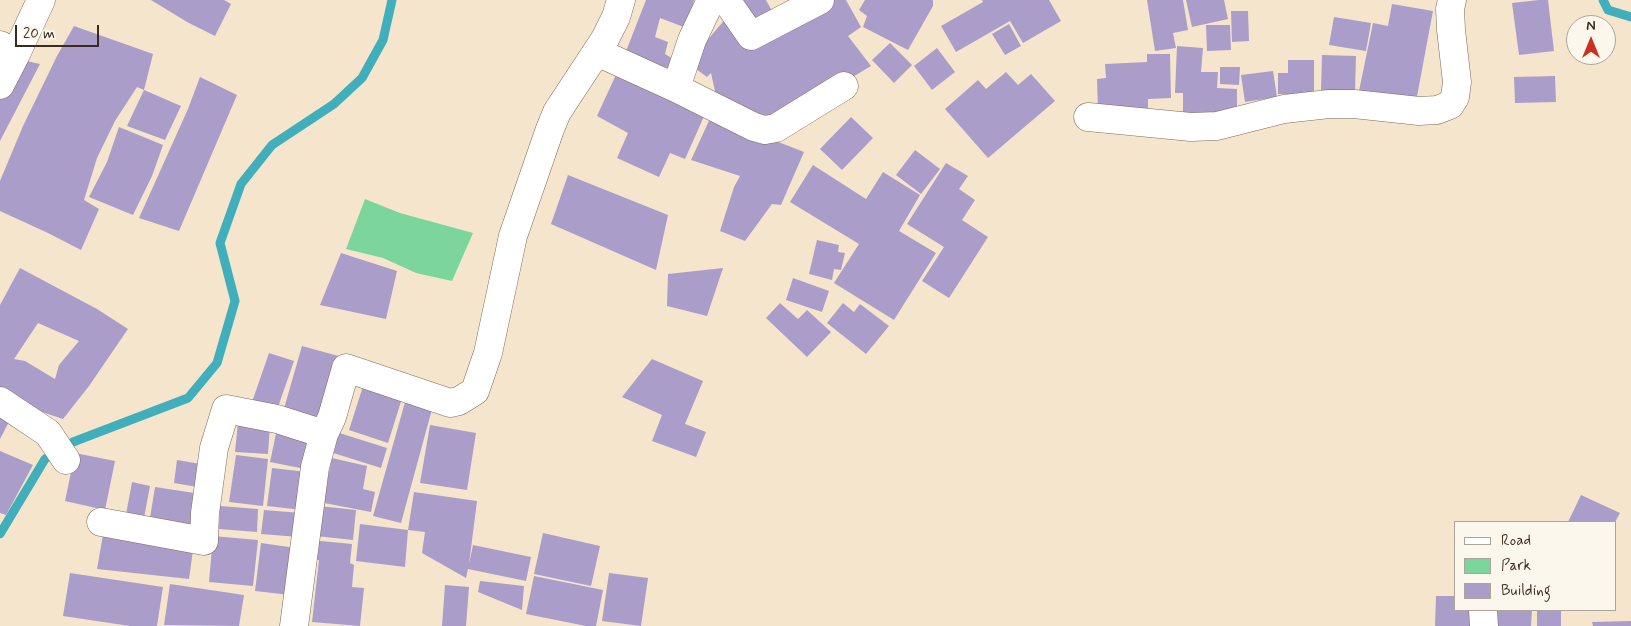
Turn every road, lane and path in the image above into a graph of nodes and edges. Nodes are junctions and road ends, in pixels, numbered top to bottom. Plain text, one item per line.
1 (41, 0) edge
2 (621, 0) edge
3 (711, 0) edge
4 (726, 0) edge
5 (820, 0) edge
6 (1452, 0) edge
7 (8, 50) edge
8 (596, 52) junction
9 (0, 85) edge
10 (844, 86) dead end
11 (676, 88) junction
12 (1088, 117) dead end
13 (0, 401) edge
14 (324, 434) junction
15 (66, 460) dead end
16 (101, 522) dead end
17 (1483, 611) edge
18 (294, 626) edge
19 (1484, 626) edge

1 - 7 street
2 - 8 street
3 - 11 street
4 - 5 street
6 - 12 street
7 - 9 street
8 - 11 street
8 - 14 street
10 - 11 street
13 - 15 street
14 - 16 street
14 - 18 street
17 - 19 street

